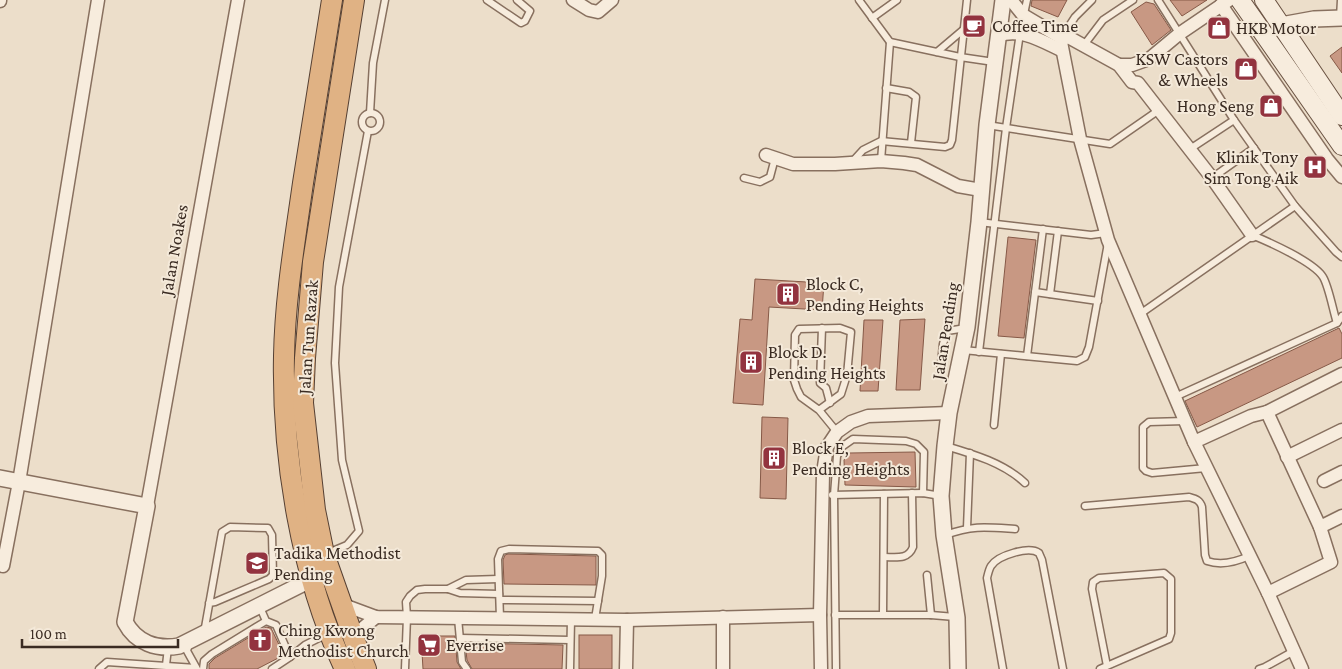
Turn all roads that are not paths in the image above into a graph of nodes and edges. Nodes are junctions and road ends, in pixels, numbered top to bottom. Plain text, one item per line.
1 (98, 0) edge
2 (238, 0) edge
3 (332, 0) edge
4 (354, 0) edge
5 (385, 0) edge
6 (487, 0) edge
7 (517, 0) edge
8 (573, 0) edge
9 (612, 0) edge
10 (860, 0) edge
11 (897, 0) edge
12 (967, 0) edge
13 (1010, 0) edge
14 (1027, 0) edge
15 (1092, 0) edge
16 (1133, 0) edge
17 (1158, 0) edge
18 (1240, 0) edge
19 (1264, 0) edge
20 (1341, 0) edge
21 (1223, 2) edge
22 (1002, 7) edge
23 (1023, 15) junction
24 (872, 18) junction
25 (1341, 18) edge
26 (1280, 25) junction
27 (963, 30) junction
28 (1020, 33) junction
29 (1179, 34) junction
30 (998, 36) junction
31 (1061, 37) junction
32 (890, 42) junction
33 (1084, 45) junction
34 (1061, 50) junction
35 (937, 52) junction
36 (960, 57) junction
37 (1149, 58) junction
38 (994, 62) junction
39 (1119, 65) junction
40 (1138, 83) junction
41 (886, 88) junction
42 (1160, 110) junction
43 (370, 113) junction
44 (1342, 116) edge
45 (1234, 120) junction
46 (987, 125) junction
47 (1006, 128) junction
48 (368, 131) junction
49 (1080, 140) junction
50 (882, 141) junction
51 (911, 144) junction
52 (1342, 146) edge
53 (1254, 148) junction
54 (1190, 149) junction
55 (771, 156) joint
56 (881, 161) junction
57 (851, 163) junction
58 (1342, 177) edge
59 (744, 178) dead end
60 (1212, 178) junction
61 (981, 190) junction
62 (1295, 206) junction
63 (979, 222) junction
64 (996, 224) junction
65 (1043, 230) junction
66 (1058, 231) junction
67 (1252, 235) junction
68 (1107, 236) junction
69 (1342, 257) edge
70 (1035, 292) junction
71 (1050, 294) junction
72 (1098, 301) junction
73 (1140, 314) junction
74 (1342, 316) edge
75 (1337, 323) junction
76 (822, 328) junction
77 (967, 328) junction
78 (963, 350) junction
79 (979, 352) junction
80 (1001, 354) junction
81 (1027, 356) junction
82 (940, 374) dead end
83 (1342, 374) edge
84 (1175, 397) junction
85 (830, 403) junction
86 (819, 410) junction
87 (1266, 412) junction
88 (949, 413) junction
89 (1185, 421) junction
90 (994, 425) dead end
91 (1342, 430) edge
92 (837, 432) junction
93 (1194, 442) junction
94 (944, 446) junction
95 (970, 453) junction
96 (1287, 457) junction
97 (1206, 468) junction
98 (1342, 472) edge
99 (0, 478) edge
100 (1324, 481) dead end
101 (20, 482) junction
102 (1025, 484) dead end
103 (912, 493) junction
104 (923, 493) junction
105 (884, 494) junction
106 (829, 495) junction
107 (941, 496) junction
108 (147, 506) junction
109 (1085, 506) dead end
110 (1342, 516) edge
111 (1320, 527) junction
112 (967, 528) junction
113 (1015, 529) dead end
114 (944, 535) junction
115 (324, 554) junction
116 (1250, 556) junction
117 (884, 557) junction
118 (1337, 562) edge
119 (3, 566) dead end
120 (927, 575) dead end
121 (312, 579) junction
122 (498, 579) junction
123 (448, 589) junction
124 (1268, 593) junction
125 (500, 597) junction
126 (598, 601) junction
127 (209, 603) junction
128 (342, 604) junction
129 (259, 605) junction
130 (883, 614) junction
131 (820, 615) junction
132 (835, 615) junction
133 (931, 615) junction
134 (376, 617) junction
135 (408, 617) junction
136 (723, 617) junction
137 (458, 618) junction
138 (500, 618) junction
139 (957, 618) junction
140 (571, 619) junction
141 (595, 619) junction
142 (627, 620) junction
143 (266, 622) junction
144 (330, 632) junction
145 (203, 635) junction
146 (460, 638) junction
147 (354, 639) junction
148 (570, 640) junction
149 (189, 642) junction
150 (168, 648) junction
151 (1294, 650) junction
152 (290, 657) junction
153 (166, 665) junction
154 (1107, 666) junction
155 (1263, 668) edge
156 (99, 669) edge
157 (199, 669) edge
158 (272, 669) edge
159 (345, 669) edge
160 (366, 669) edge
161 (405, 669) edge
162 (467, 669) edge
163 (570, 669) edge
164 (626, 669) edge
165 (723, 669) edge
166 (822, 669) edge
167 (836, 669) edge
168 (958, 669) edge
169 (1003, 669) edge
170 (1063, 669) edge
171 (1100, 669) edge
172 (1302, 669) edge

1 - 101 street
2 - 108 street, Jalan Noakes
3 - 121 highway, Jalan Tun Razak
4 - 115 highway, Jalan Tun Razak
5 - 43 lane
6 - 7 lane
8 - 9 street
10 - 24 lane
11 - 24 lane
12 - 27 lane
13 - 22 street, Jalan Pending
13 - 23 street
14 - 23 lane
15 - 31 lane
16 - 33 lane
17 - 29 lane
18 - 52 main road
19 - 26 main road
20 - 25 lane
21 - 29 street
21 - 58 street
22 - 30 street, Jalan Pending
23 - 28 lane
23 - 31 street
24 - 32 lane
25 - 26 street
26 - 44 main road
27 - 35 lane
27 - 36 lane
28 - 30 street
28 - 34 street
28 - 47 lane
29 - 37 street
29 - 45 lane
30 - 38 street, Jalan Pending
31 - 33 street
31 - 34 street
32 - 35 lane
32 - 41 lane
33 - 39 street
34 - 49 street
35 - 36 lane
36 - 38 lane
36 - 51 lane
37 - 39 street
37 - 40 street
38 - 46 street, Jalan Pending
39 - 40 street
40 - 42 street
41 - 50 lane
41 - 51 lane
42 - 49 lane
42 - 54 street
43 - 48 lane
43 - 48 lane
45 - 53 lane
45 - 54 lane
46 - 47 lane
46 - 61 street, Jalan Pending
47 - 49 lane
47 - 64 lane
48 - 115 lane
49 - 68 street
50 - 51 lane
50 - 56 lane
50 - 57 lane
53 - 60 lane
53 - 62 lane
54 - 60 street
55 - 57 street
55 - 59 lane
56 - 57 street
56 - 61 street
60 - 67 street
61 - 63 street, Jalan Pending
62 - 67 lane
62 - 69 lane
63 - 64 lane
63 - 77 street, Jalan Pending
64 - 65 lane
64 - 79 lane
65 - 66 lane
65 - 70 lane
66 - 68 lane
66 - 71 lane
67 - 73 lane
67 - 75 lane
68 - 72 lane
68 - 73 street
70 - 71 lane
70 - 81 lane
71 - 72 lane
72 - 81 lane
73 - 84 street
74 - 75 lane
75 - 84 lane
76 - 85 lane
76 - 85 lane
76 - 86 lane
77 - 78 street, Jalan Pending
77 - 82 lane
78 - 79 lane
78 - 88 street, Jalan Pending
79 - 80 lane
80 - 81 lane
80 - 90 lane
83 - 87 street
84 - 89 street
85 - 86 lane
86 - 92 lane
87 - 93 street
87 - 96 street
88 - 92 street
88 - 94 street, Jalan Pending
89 - 93 street
89 - 97 lane
91 - 96 street
92 - 106 street
93 - 97 street
94 - 95 lane
94 - 107 street, Jalan Pending
95 - 102 lane
95 - 112 lane
96 - 111 street
97 - 116 street
98 - 100 street
99 - 101 street
101 - 108 street
101 - 119 street
103 - 104 lane
103 - 105 lane
103 - 117 lane
104 - 106 lane
104 - 107 lane
105 - 106 lane
105 - 117 lane
106 - 131 street
106 - 132 lane
107 - 114 street, Jalan Pending
108 - 150 street
109 - 116 lane
110 - 111 street
111 - 118 street
112 - 113 lane
112 - 114 lane
114 - 139 street, Jalan Pending
115 - 128 highway, Jalan Tun Razak
116 - 124 street
117 - 130 lane
118 - 124 street
120 - 133 lane
121 - 129 street
121 - 144 highway, Jalan Tun Razak
122 - 123 lane
122 - 125 lane
122 - 126 lane
123 - 125 lane
123 - 135 lane
124 - 151 street
125 - 126 lane
125 - 138 lane
126 - 141 lane
127 - 127 lane
127 - 145 lane
128 - 134 street
128 - 147 highway, Jalan Tun Razak
129 - 143 lane
129 - 145 street
130 - 132 lane
130 - 133 lane
131 - 136 street
131 - 166 street
132 - 167 lane
133 - 139 lane
134 - 135 street
134 - 147 street
135 - 137 street
135 - 161 lane
136 - 142 street
136 - 165 street
137 - 138 street
137 - 146 lane
138 - 140 street
139 - 168 street, Jalan Pending
140 - 141 street
140 - 148 lane
141 - 142 street
142 - 164 street
143 - 152 lane
143 - 157 lane
144 - 152 lane
144 - 159 highway, Jalan Tun Razak
145 - 149 street
146 - 148 lane
146 - 162 lane
147 - 160 highway, Jalan Tun Razak
148 - 163 lane
149 - 150 street
149 - 157 lane
150 - 153 lane
151 - 155 lane
151 - 172 street
152 - 158 lane
153 - 156 lane
153 - 157 lane
154 - 154 lane
154 - 171 lane
169 - 170 lane

